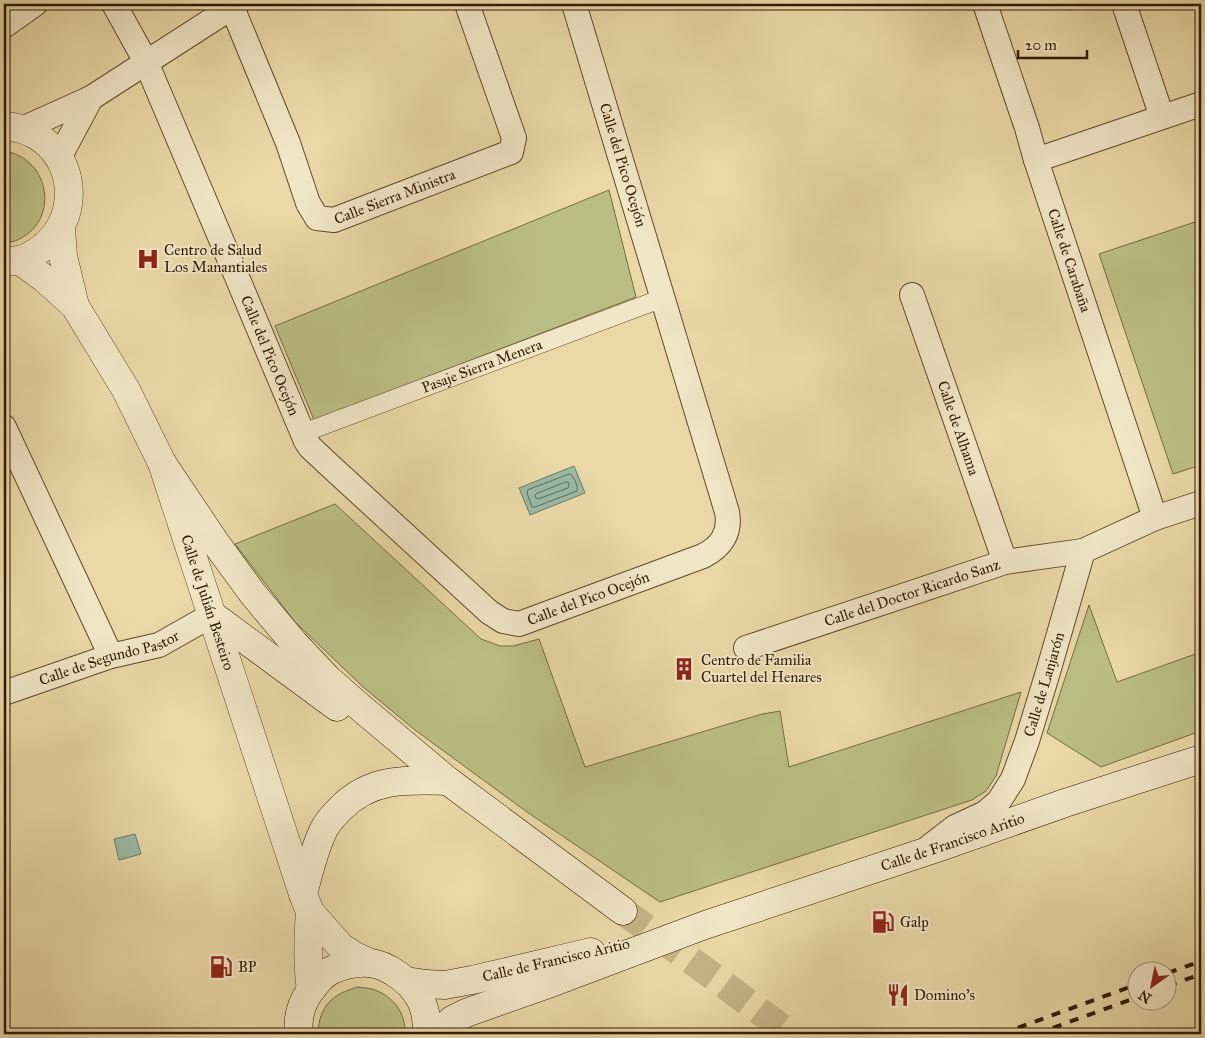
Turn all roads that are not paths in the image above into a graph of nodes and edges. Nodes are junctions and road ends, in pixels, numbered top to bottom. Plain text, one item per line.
1 (35, 4) edge
2 (114, 4) edge
3 (467, 4) edge
4 (574, 4) edge
5 (985, 4) edge
6 (1124, 4) edge
7 (234, 5) edge
8 (4, 26) edge
9 (146, 62) junction
10 (91, 98) junction
11 (1201, 104) edge
12 (1162, 117) junction
13 (13, 128) edge
14 (59, 158) junction
15 (1036, 160) junction
16 (61, 228) junction
17 (11, 261) edge
18 (912, 295) dead end
19 (663, 298) junction
20 (75, 306) junction
21 (4, 427) edge
22 (303, 433) junction
23 (162, 463) junction
24 (1201, 503) edge
25 (1155, 518) junction
26 (1083, 551) junction
27 (1005, 562) junction
28 (212, 615) junction
29 (746, 648) dead end
30 (110, 656) junction
31 (4, 693) edge
32 (1201, 759) edge
33 (448, 781) junction
34 (921, 853) junction
35 (307, 903) junction
36 (623, 911) tunnel mouth
37 (705, 925) junction
38 (370, 963) junction
39 (406, 981) junction
40 (311, 990) junction
41 (298, 1034) edge
42 (427, 1034) edge
43 (437, 1034) edge

1 - 8 street
2 - 9 street, Calle del Pico Ocejón
3 - 7 street, Calle Sierra Ministra
4 - 19 street, Calle del Pico Ocejón
5 - 15 street, Calle de Carabaña
6 - 12 street
7 - 9 street
9 - 10 street
9 - 22 street, Calle del Pico Ocejón
10 - 13 street
10 - 14 street
11 - 12 street
12 - 15 street
13 - 14 main road
14 - 16 main road
15 - 25 street, Calle de Carabaña
16 - 17 main road
16 - 20 main road, Calle de Julián Besteiro
17 - 20 main road, Calle de Julián Besteiro
18 - 27 street, Calle de Alhama
19 - 22 street, Pasaje Sierra Menera
19 - 22 street, Calle del Pico Ocejón
20 - 23 main road, Calle de Julián Besteiro
21 - 30 street
23 - 28 main road, Calle de Julián Besteiro
23 - 33 main road
24 - 25 street
25 - 26 street
26 - 27 street, Calle del Doctor Ricardo Sanz
26 - 34 street, Calle de Lanjarón
27 - 29 street, Calle del Doctor Ricardo Sanz
28 - 30 street, Calle de Segundo Pastor
28 - 33 main road
28 - 35 main road, Calle de Julián Besteiro
30 - 31 street, Calle de Segundo Pastor
32 - 34 main road, Calle de Francisco Aritio
33 - 35 main road
33 - 36 main road
34 - 37 main road, Calle de Francisco Aritio
35 - 38 main road, Calle de Julián Besteiro
35 - 40 main road, Calle de Julián Besteiro
37 - 39 main road, Calle de Francisco Aritio
37 - 43 main road, Calle de Francisco Aritio
38 - 39 main road, Calle de Julián Besteiro
38 - 40 main road
39 - 42 main road
40 - 41 main road

